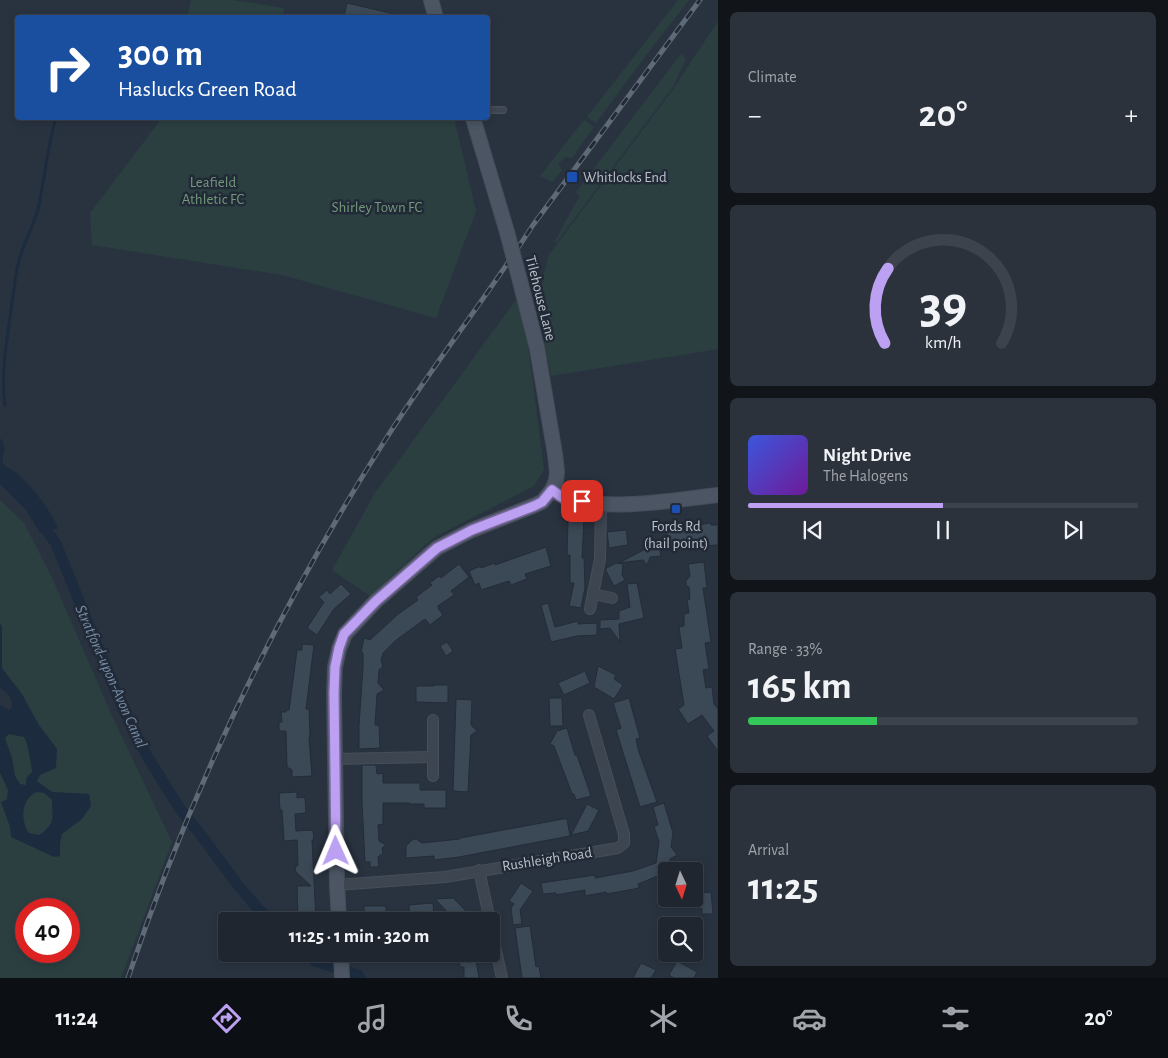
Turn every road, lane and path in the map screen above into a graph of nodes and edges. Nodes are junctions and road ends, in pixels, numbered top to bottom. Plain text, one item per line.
1 (431, 0) edge
2 (435, 15) edge
3 (490, 110) edge
4 (503, 110) dead end
5 (474, 120) edge
6 (552, 490) junction
7 (718, 495) edge
8 (601, 505) junction
9 (593, 594) junction
10 (612, 598) dead end
11 (590, 609) dead end
12 (589, 715) dead end
13 (433, 720) dead end
14 (432, 757) junction
15 (335, 758) junction
16 (433, 776) dead end
17 (479, 870) junction
18 (337, 885) junction
19 (338, 912) edge
20 (488, 912) edge
21 (341, 962) edge
22 (498, 962) edge
23 (342, 978) edge
24 (502, 978) edge

1 - 2 street
3 - 4 lane
5 - 6 street, Tilehouse Lane, bridge
6 - 8 street
6 - 15 street
7 - 8 street
8 - 9 street
9 - 10 street
9 - 11 street
12 - 17 street, Rushleigh Road
13 - 14 street
14 - 15 street
14 - 16 street
15 - 18 street
17 - 18 street, Rushleigh Road
17 - 20 street
18 - 19 street
21 - 23 street
22 - 24 street

